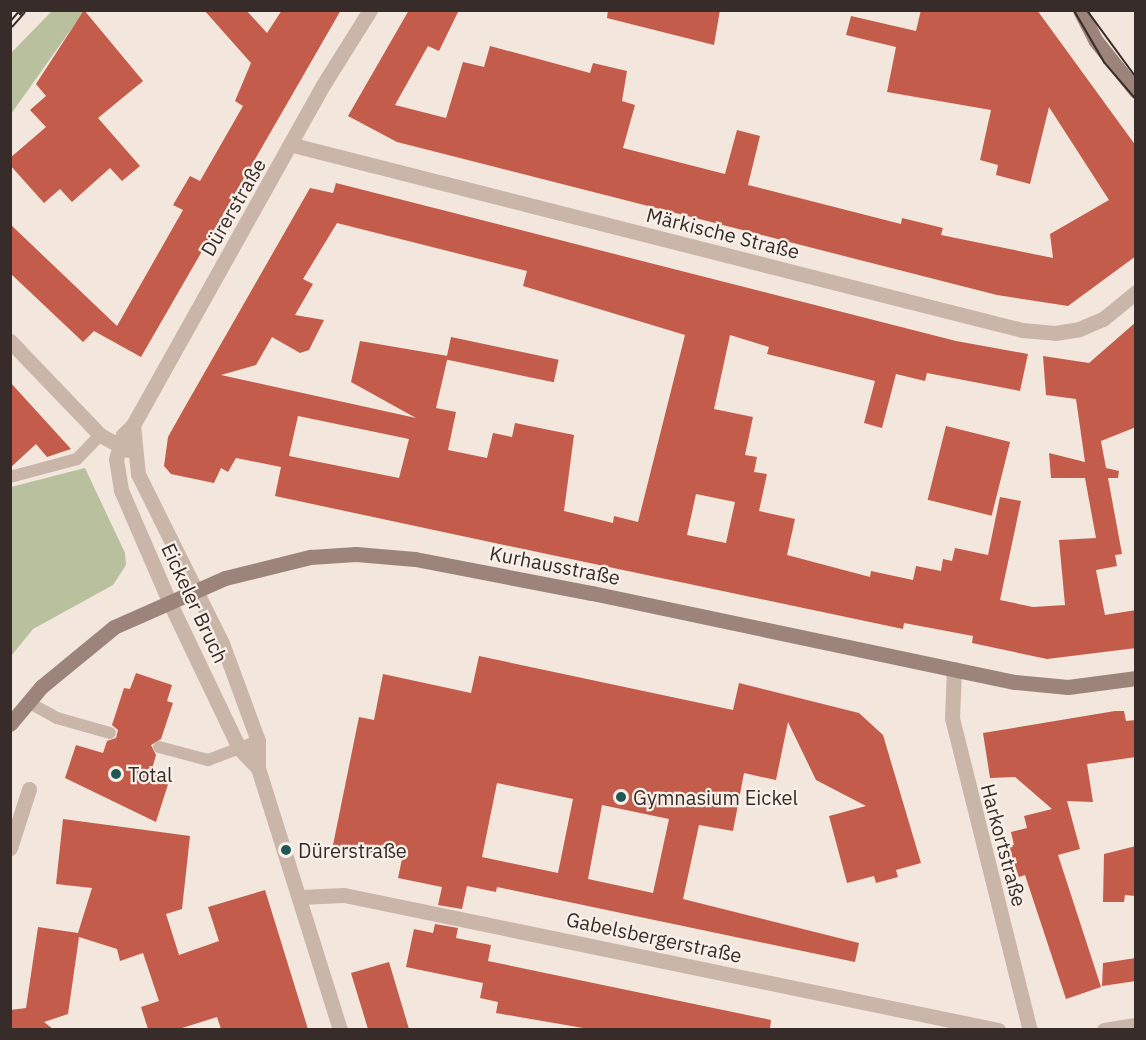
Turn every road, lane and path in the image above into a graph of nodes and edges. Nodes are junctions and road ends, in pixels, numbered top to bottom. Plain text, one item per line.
1 (370, 10) edge
2 (1080, 10) edge
3 (1136, 91) edge
4 (292, 145) junction
5 (1136, 292) edge
6 (10, 341) edge
7 (133, 425) junction
8 (100, 435) junction
9 (118, 447) junction
10 (134, 453) junction
11 (10, 477) edge
12 (197, 588) junction
13 (169, 601) junction
14 (954, 669) junction
15 (1136, 678) edge
16 (28, 702) junction
17 (10, 724) edge
18 (110, 733) dead end
19 (258, 741) junction
20 (159, 747) dead end
21 (239, 748) junction
22 (258, 768) junction
23 (29, 789) dead end
24 (10, 848) edge
25 (300, 897) junction
26 (1136, 1025) edge
27 (340, 1029) edge
28 (998, 1029) edge
29 (1030, 1029) edge
30 (1104, 1029) edge

1 - 4 street, Dürerstraße
2 - 3 street
4 - 5 street, Märkische Straße
4 - 7 street, Dürerstraße
6 - 8 street
7 - 9 street
7 - 10 street, Eickeler Bruch
8 - 9 street
8 - 11 lane
9 - 10 street
9 - 13 street, Eickeler Bruch
10 - 12 street, Eickeler Bruch
12 - 13 street, Kurhausstraße
12 - 14 street, Kurhausstraße
12 - 19 street, Eickeler Bruch
13 - 16 street, Kurhausstraße
13 - 21 street, Eickeler Bruch
14 - 15 street, Kurhausstraße
14 - 29 street, Harkortstraße
16 - 17 street, Kurhausstraße
16 - 18 lane
19 - 21 lane
19 - 22 street, Eickeler Bruch
20 - 21 lane
21 - 22 street, Eickeler Bruch
22 - 25 street, Eickeler Bruch
23 - 24 street
25 - 27 street, Eickeler Bruch
25 - 28 street, Gabelsbergerstraße
26 - 30 street

